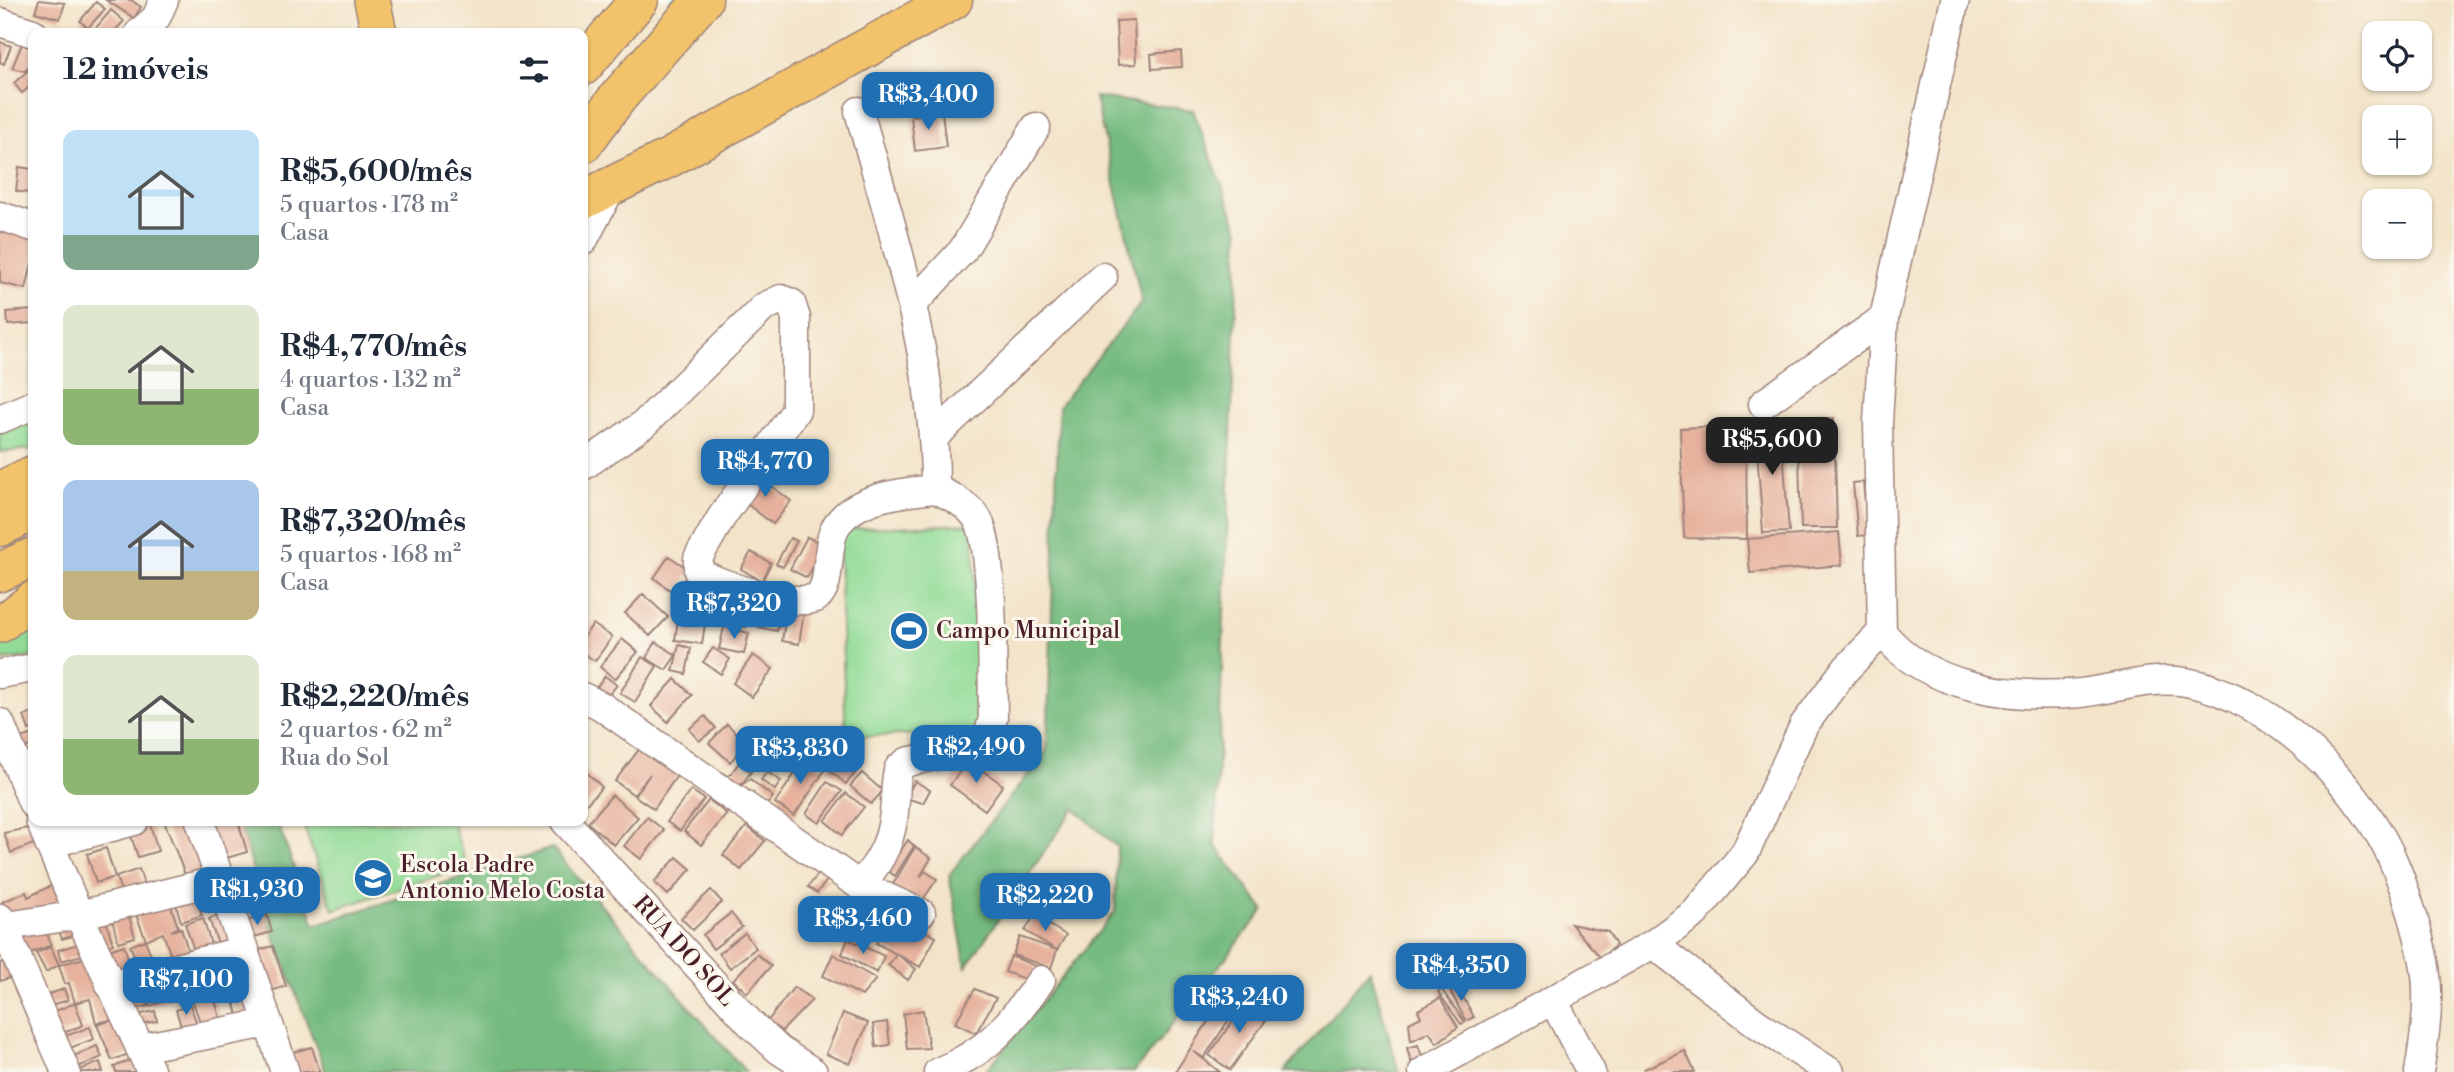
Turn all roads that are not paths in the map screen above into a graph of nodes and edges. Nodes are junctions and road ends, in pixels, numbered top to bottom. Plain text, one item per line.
1 (164, 0) edge
2 (639, 0) edge
3 (703, 0) edge
4 (953, 0) edge
5 (1955, 0) edge
6 (0, 22) edge
7 (145, 28) edge
8 (28, 31) edge
9 (588, 60) edge
10 (859, 111) dead end
11 (1036, 127) dead end
12 (588, 137) edge
13 (598, 192) edge
14 (0, 216) edge
15 (588, 224) edge
16 (28, 225) edge
17 (1103, 277) dead end
18 (912, 305) junction
19 (1884, 318) junction
20 (1763, 404) dead end
21 (28, 407) edge
22 (0, 419) edge
23 (935, 436) junction
24 (588, 463) edge
25 (18, 486) edge
26 (935, 489) junction
27 (0, 527) edge
28 (28, 559) edge
29 (0, 572) edge
30 (28, 603) edge
31 (0, 625) edge
32 (1882, 632) junction
33 (28, 669) edge
34 (0, 674) edge
35 (588, 699) edge
36 (0, 723) edge
37 (26, 768) edge
38 (94, 826) edge
39 (202, 826) edge
40 (570, 826) edge
41 (45, 832) edge
42 (219, 880) junction
43 (859, 885) junction
44 (921, 914) dead end
45 (79, 915) junction
46 (1, 924) edge
47 (1653, 944) junction
48 (245, 950) junction
49 (1041, 980) dead end
50 (110, 985) junction
51 (1553, 1000) junction
52 (268, 1023) junction
53 (145, 1060) edge
54 (66, 1072) edge
55 (285, 1072) edge
56 (813, 1072) edge
57 (938, 1072) edge
58 (1423, 1072) edge
59 (1591, 1072) edge
60 (1830, 1072) edge
61 (2419, 1072) edge

1 - 7 street
2 - 9 highway
3 - 12 highway
4 - 13 highway
5 - 19 street
6 - 8 street
10 - 18 street
11 - 18 street
13 - 15 street
14 - 16 street
17 - 23 street
18 - 23 street
19 - 20 street
19 - 32 street
21 - 22 street
23 - 26 street
24 - 26 street
25 - 27 highway
26 - 43 street
28 - 29 highway
30 - 31 main road
32 - 47 street
32 - 61 street
33 - 34 street
35 - 43 street
36 - 37 street
38 - 41 street
39 - 42 street
40 - 56 street, RUA DO SOL
41 - 45 street
42 - 45 street
42 - 48 street
43 - 44 street
45 - 46 street
45 - 50 street
46 - 54 street
47 - 51 street
47 - 60 street
48 - 50 street
48 - 52 street
49 - 57 street
50 - 53 street
51 - 58 street
51 - 59 street
52 - 53 street
52 - 55 street

